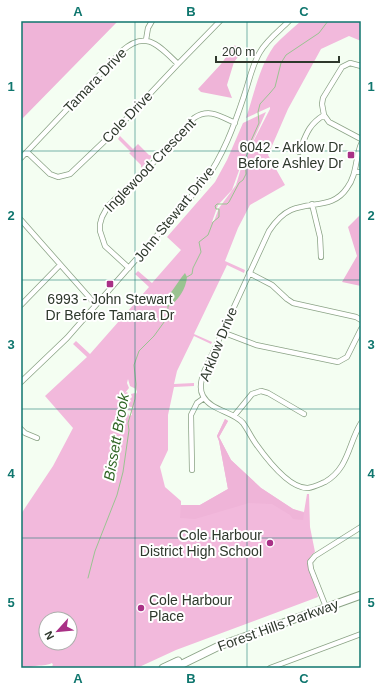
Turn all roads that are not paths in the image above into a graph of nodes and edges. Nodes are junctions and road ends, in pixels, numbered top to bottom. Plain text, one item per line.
1 (152, 21) edge
2 (220, 21) edge
3 (289, 21) edge
4 (146, 40) junction
5 (178, 64) junction
6 (361, 66) edge
7 (324, 115) junction
8 (235, 123) junction
9 (361, 139) edge
10 (361, 144) edge
11 (27, 152) junction
12 (299, 152) dead end
13 (21, 158) edge
14 (355, 172) junction
15 (361, 172) edge
16 (312, 204) junction
17 (21, 220) edge
18 (321, 257) dead end
19 (60, 265) junction
20 (129, 268) junction
21 (249, 273) junction
22 (21, 305) edge
23 (96, 305) junction
24 (361, 320) edge
25 (361, 329) edge
26 (222, 332) junction
27 (21, 382) edge
28 (204, 398) junction
29 (304, 414) dead end
30 (234, 416) junction
31 (361, 423) edge
32 (21, 429) edge
33 (36, 438) dead end
34 (192, 470) dead end
35 (361, 527) edge
36 (361, 595) edge
37 (326, 607) junction
38 (361, 634) edge
39 (196, 656) junction
40 (163, 668) edge
41 (174, 668) edge
42 (270, 668) edge

1 - 4 street
2 - 5 street, Cole Drive
3 - 8 street, John Stewart Drive
4 - 5 street
4 - 11 street, Tamara Drive
5 - 11 street, Cole Drive
6 - 7 street
7 - 9 street
7 - 12 street
8 - 20 street, John Stewart Drive
8 - 20 street, Inglewood Crescent
10 - 14 street, Arklow Drive
11 - 13 street, Tamara Drive
14 - 15 street
14 - 16 street, Arklow Drive
16 - 18 street
16 - 21 street, Arklow Drive
17 - 19 street
19 - 22 street
19 - 23 street
20 - 23 street, John Stewart Drive
21 - 24 street
21 - 26 street, Arklow Drive
23 - 27 street, John Stewart Drive
25 - 26 street
26 - 28 street, Arklow Drive
28 - 30 street, Arklow Drive
28 - 34 street
29 - 30 street
30 - 31 street, Arklow Drive
32 - 33 street
35 - 37 street
36 - 37 main road, Forest Hills Parkway
37 - 39 main road, Forest Hills Parkway
38 - 42 street
39 - 40 main road, Forest Hills Parkway
39 - 41 main road, Forest Hills Parkway

